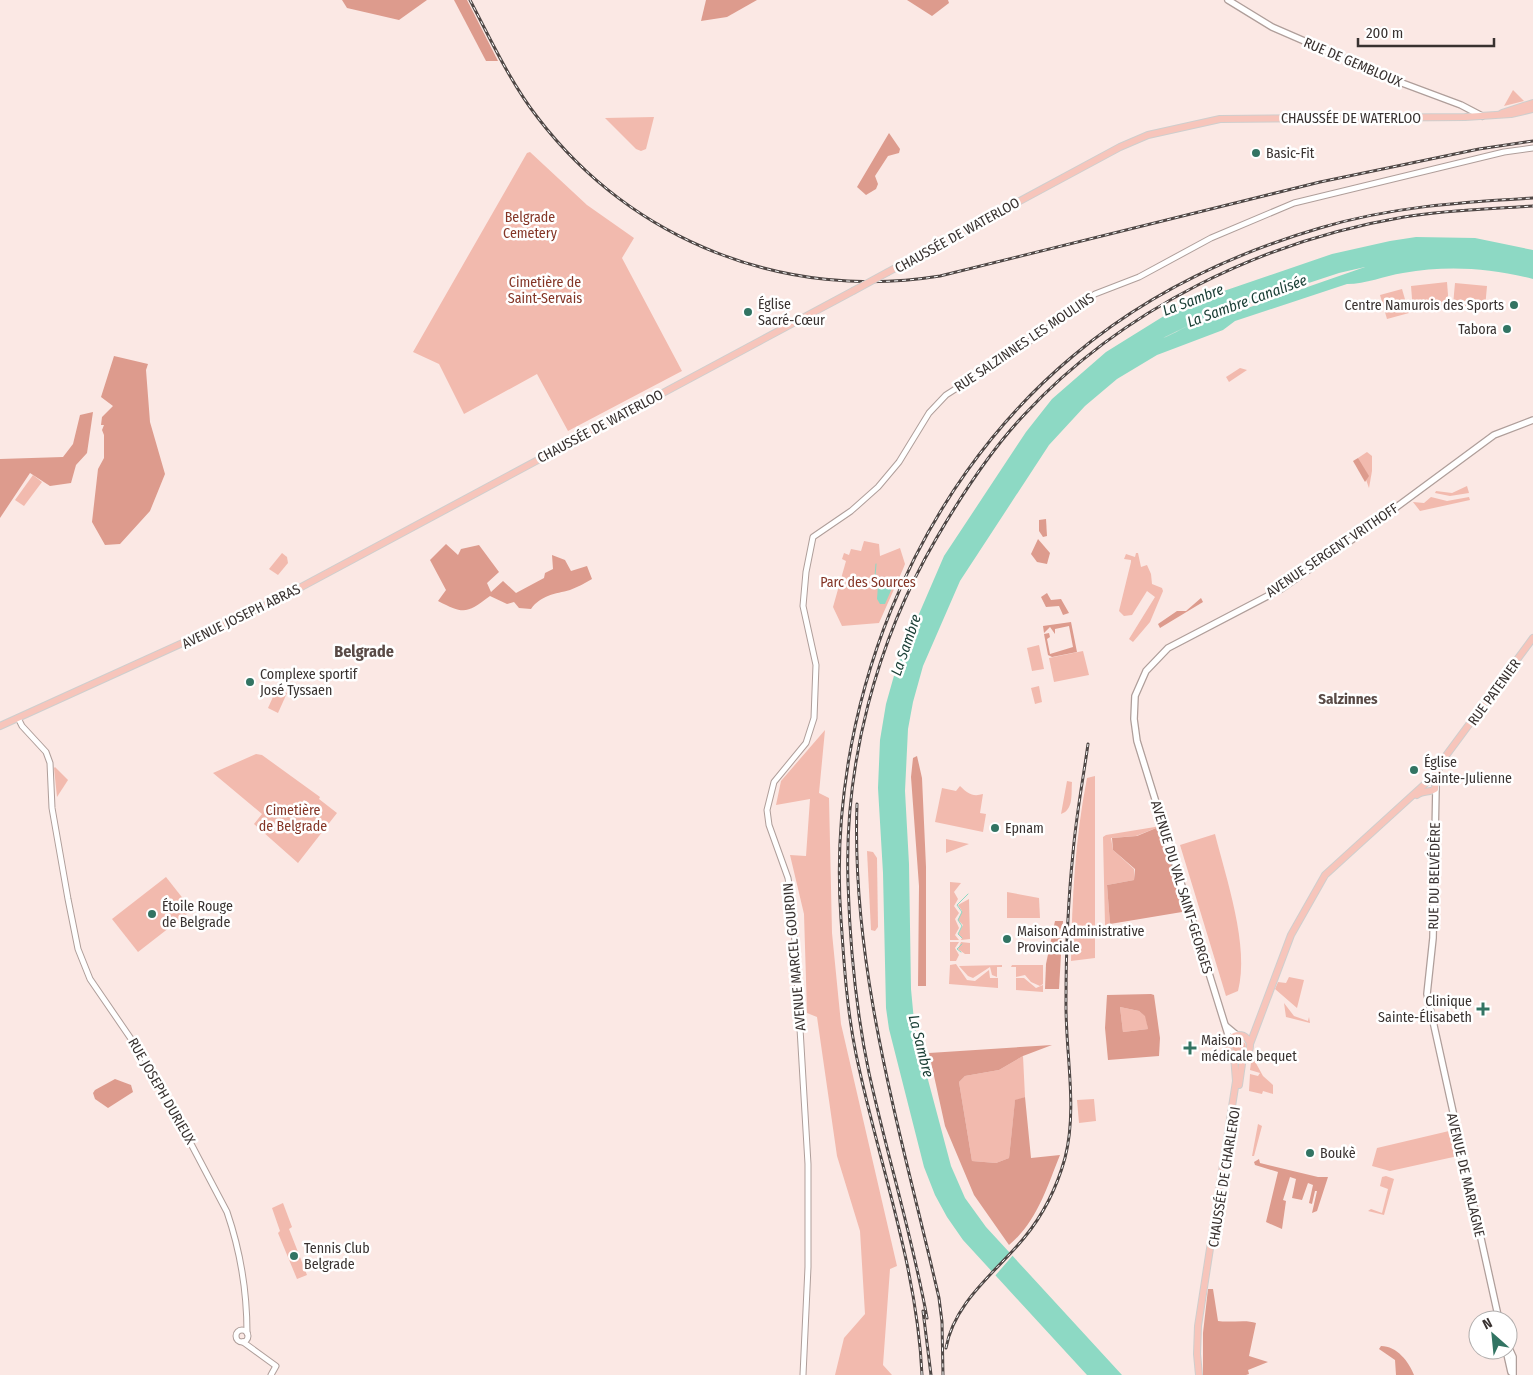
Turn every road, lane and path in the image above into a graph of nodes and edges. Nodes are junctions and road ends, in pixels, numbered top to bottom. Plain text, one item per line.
1 (1228, 0) edge
2 (1460, 105) junction
3 (1532, 105) edge
4 (1482, 116) junction
5 (1454, 117) junction
6 (1533, 148) edge
7 (1533, 420) edge
8 (458, 502) joint
9 (803, 606) joint
10 (1533, 638) edge
11 (18, 718) junction
12 (0, 726) edge
13 (1139, 749) joint
14 (1431, 783) junction
15 (1258, 1020) junction
16 (1225, 1025) junction
17 (1434, 1030) joint
18 (1241, 1036) junction
19 (1230, 1041) junction
20 (1250, 1044) junction
21 (1234, 1056) junction
22 (1243, 1057) junction
23 (1203, 1298) junction
24 (1497, 1310) edge
25 (247, 1320) junction
26 (241, 1330) junction
27 (246, 1338) junction
28 (1508, 1360) edge
29 (1512, 1360) edge
30 (271, 1375) edge
31 (804, 1375) edge
32 (1199, 1375) edge
33 (1512, 1375) edge

1 - 2 main road, RUE DE GEMBLOUX
2 - 4 main road, RUE DE GEMBLOUX
2 - 5 main road
3 - 4 main road, CHAUSSÉE DE WATERLOO
4 - 5 main road, CHAUSSÉE DE WATERLOO
5 - 8 main road, CHAUSSÉE DE WATERLOO, bridge
6 - 9 street, RUE SALZINNES LES MOULINS
7 - 13 main road, AVENUE SERGENT VRITHOFF
8 - 11 main road, AVENUE JOSEPH ABRAS
9 - 31 street, AVENUE MARCEL GOURDIN
10 - 14 main road, RUE PATENIER
11 - 12 main road, AVENUE JOSEPH ABRAS
11 - 25 street, RUE JOSEPH DURIEUX
13 - 16 main road, AVENUE DU VAL SAINT-GEORGES
14 - 15 main road
14 - 17 main road, RUE DU BELVÉDÈRE
15 - 18 main road
15 - 20 main road
16 - 18 main road
16 - 19 main road, AVENUE DU VAL SAINT-GEORGES
17 - 24 main road, AVENUE DE MARLAGNE
18 - 19 main road
18 - 20 main road
19 - 21 main road
20 - 22 main road
21 - 22 main road
21 - 23 main road, CHAUSSÉE DE CHARLEROI
22 - 23 main road, CHAUSSÉE DE CHARLEROI
23 - 32 main road, CHAUSSÉE DE CHARLEROI
25 - 26 street
25 - 27 street, RUE JOSEPH DURIEUX
26 - 27 street
26 - 27 street
27 - 30 street, RUE JOSEPH DURIEUX
28 - 33 main road
29 - 33 main road

